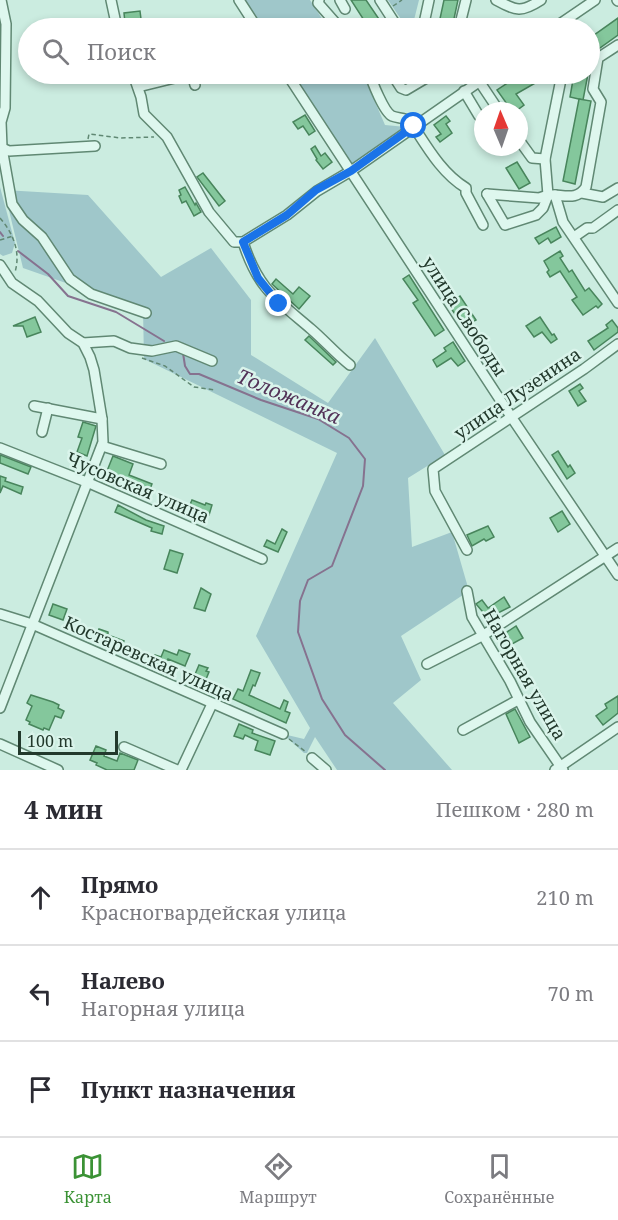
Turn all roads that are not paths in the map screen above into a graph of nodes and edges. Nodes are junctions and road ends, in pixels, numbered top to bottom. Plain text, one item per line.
1 (1, 0) edge
2 (111, 0) edge
3 (239, 0) edge
4 (380, 0) edge
5 (429, 0) edge
6 (466, 0) edge
7 (496, 0) edge
8 (541, 0) edge
9 (595, 0) edge
10 (318, 1) edge
11 (573, 15) junction
12 (115, 18) edge
13 (251, 18) edge
14 (332, 18) edge
15 (391, 18) edge
16 (425, 18) edge
17 (462, 18) edge
18 (569, 18) edge
19 (573, 18) edge
20 (618, 45) edge
21 (600, 57) edge
22 (137, 84) edge
23 (150, 84) edge
24 (294, 84) edge
25 (373, 84) edge
26 (398, 84) edge
27 (416, 84) edge
28 (474, 84) edge
29 (481, 84) edge
30 (560, 84) edge
31 (593, 84) edge
32 (138, 87) junction
33 (464, 91) junction
34 (493, 102) edge
35 (474, 108) edge
36 (1, 123) edge
37 (414, 126) junction
38 (95, 146) dead end
39 (1, 148) edge
40 (528, 152) edge
41 (545, 159) junction
42 (351, 171) junction
43 (618, 188) edge
44 (582, 193) junction
45 (551, 195) junction
46 (603, 197) junction
47 (616, 212) edge
48 (483, 225) dead end
49 (574, 237) junction
50 (239, 242) junction
51 (0, 266) edge
52 (618, 303) edge
53 (146, 313) dead end
54 (83, 343) junction
55 (618, 344) edge
56 (212, 361) dead end
57 (350, 365) dead end
58 (34, 406) dead end
59 (48, 408) junction
60 (512, 418) junction
61 (102, 419) junction
62 (42, 432) dead end
63 (103, 444) junction
64 (0, 448) edge
65 (161, 464) dead end
66 (89, 483) junction
67 (618, 548) edge
68 (467, 550) dead end
69 (605, 556) junction
70 (262, 559) dead end
71 (618, 575) edge
72 (467, 591) dead end
73 (0, 614) edge
74 (32, 624) junction
75 (482, 636) junction
76 (427, 664) dead end
77 (518, 700) junction
78 (212, 704) junction
79 (0, 708) edge
80 (618, 727) edge
81 (463, 730) dead end
82 (284, 734) road end
83 (0, 744) edge
84 (124, 747) dead end
85 (312, 758) road end
86 (559, 769) edge
87 (58, 770) edge
88 (177, 770) edge
89 (182, 770) edge
90 (326, 770) edge

1 - 36 street
2 - 12 street
3 - 13 street
4 - 15 street
5 - 16 street
6 - 17 street
7 - 8 street
9 - 11 street
10 - 14 street
11 - 18 street
11 - 19 street
20 - 21 street
22 - 32 street
23 - 32 street
24 - 42 street, улица Свободы
25 - 37 street
26 - 27 street
28 - 33 street
29 - 34 street
30 - 41 street
31 - 44 street
32 - 50 street
33 - 35 street
33 - 37 street
36 - 39 street
37 - 42 street
37 - 48 street
38 - 39 street
39 - 53 street
40 - 41 street
41 - 45 street
42 - 50 street
42 - 60 street, улица Свободы
43 - 46 street
44 - 45 street
44 - 46 street
45 - 45 street
45 - 49 street
46 - 47 street
47 - 49 street
49 - 52 street
50 - 57 street
51 - 54 street
54 - 56 street
54 - 61 street
55 - 60 street, улица Лузенина
58 - 59 street
59 - 61 street
59 - 62 street
60 - 68 street, улица Лузенина
60 - 69 street, улица Свободы
61 - 63 street
63 - 65 street
63 - 66 street
64 - 66 street, Чусовская улица
66 - 70 street, Чусовская улица
66 - 74 street
67 - 69 street
69 - 71 street, улица Свободы
69 - 75 street
72 - 75 street, Нагорная улица
73 - 74 street, Костаревская улица
74 - 78 street, Костаревская улица
74 - 79 street
75 - 76 street
75 - 77 street, Нагорная улица
77 - 81 street
77 - 86 street, Нагорная улица
78 - 82 street, Костаревская улица
78 - 89 street
80 - 86 street
83 - 87 street
84 - 88 street
85 - 90 street

